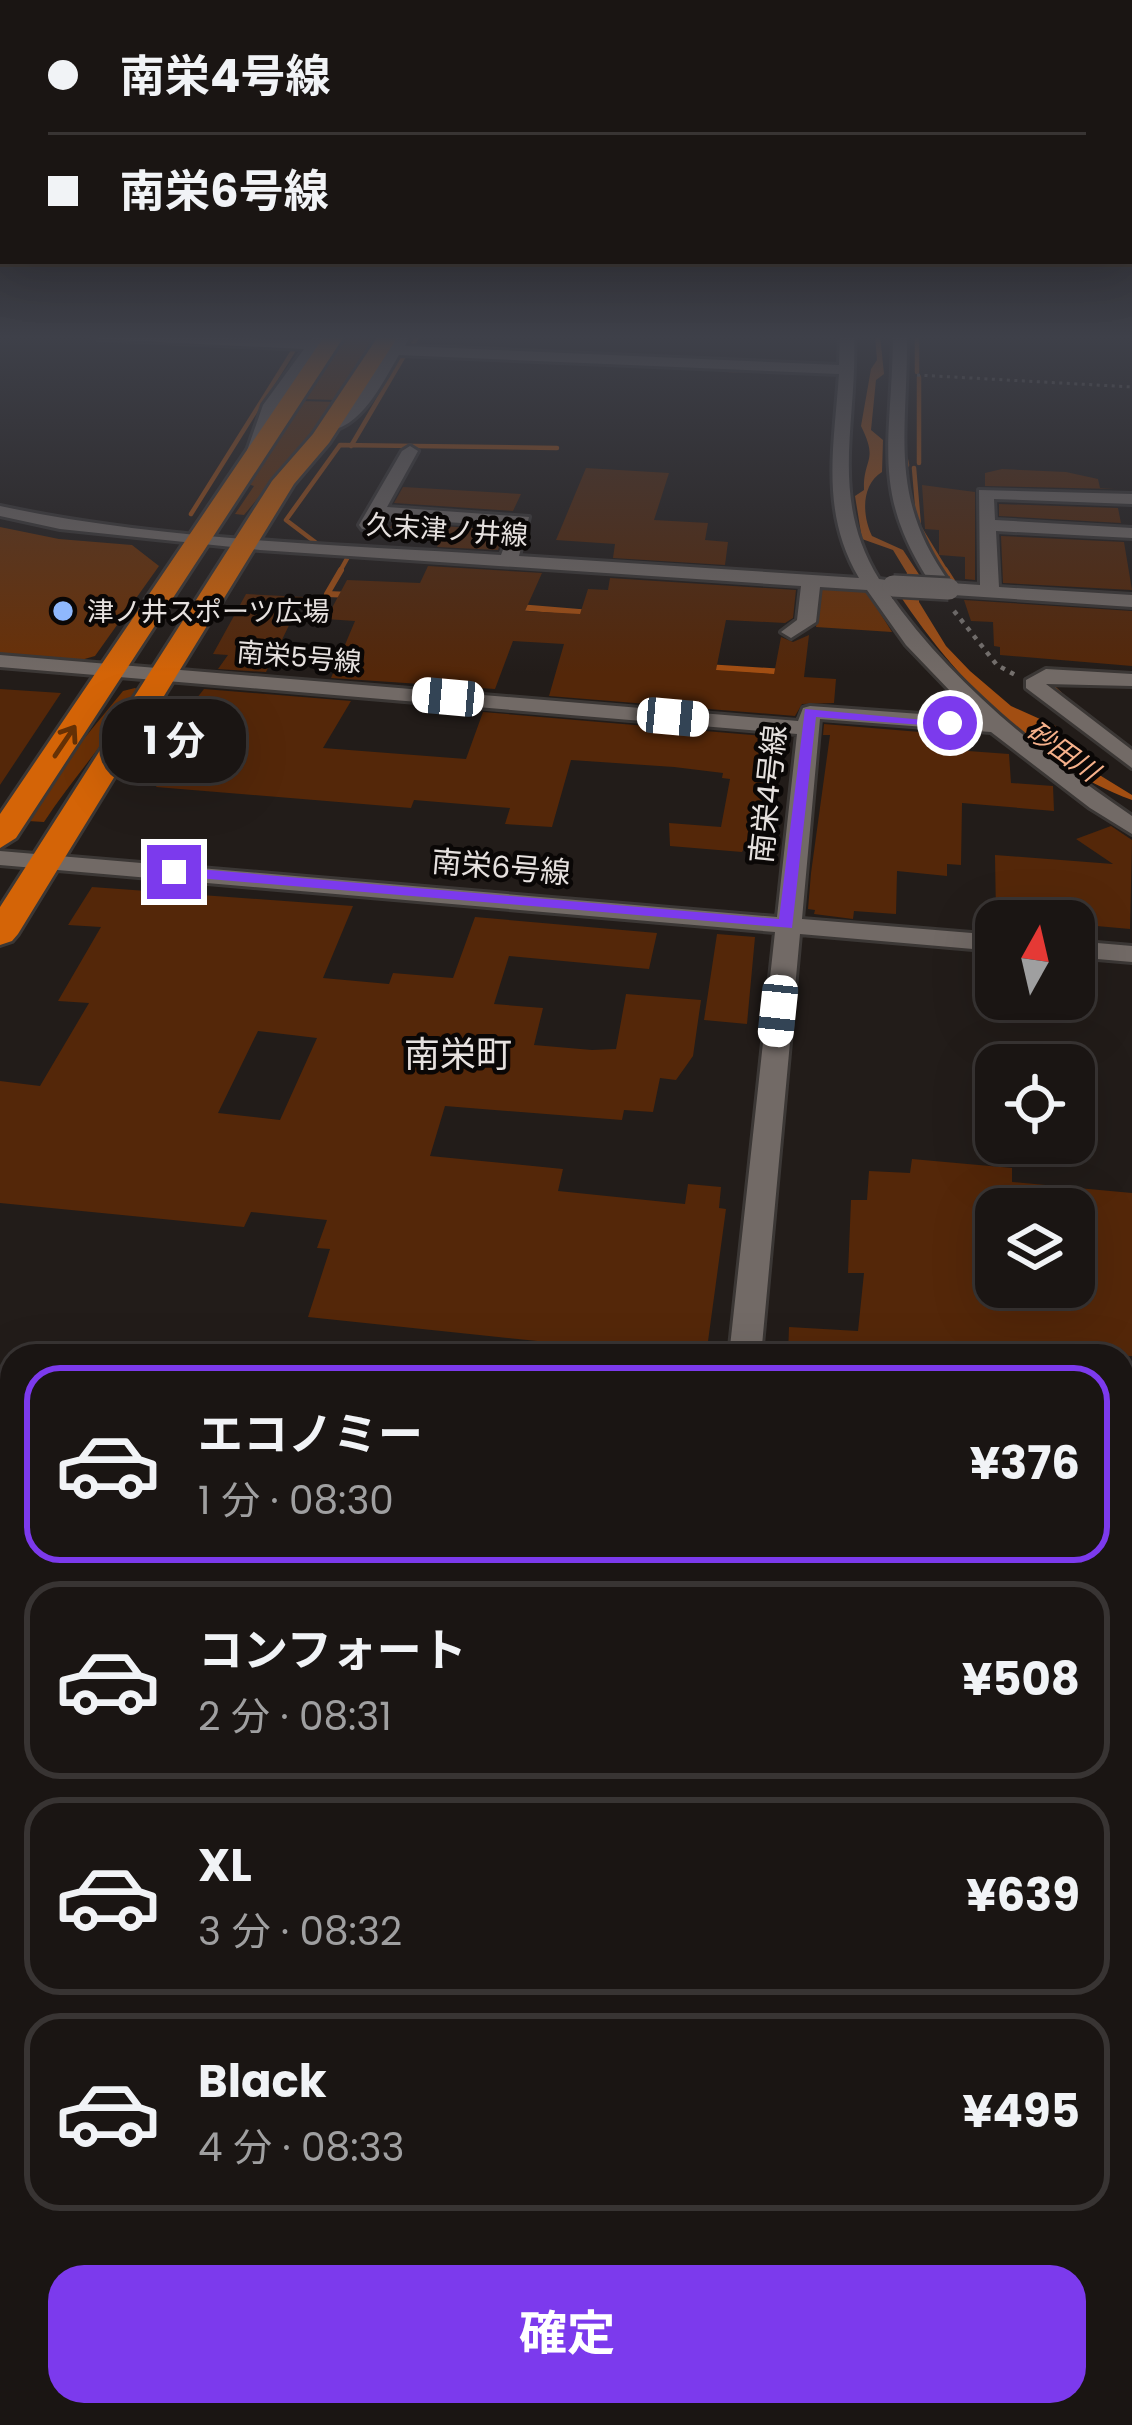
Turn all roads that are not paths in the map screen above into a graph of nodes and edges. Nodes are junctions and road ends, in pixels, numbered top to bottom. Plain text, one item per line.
1 (260, 448) edge
2 (311, 448) edge
3 (844, 448) edge
4 (894, 448) edge
5 (410, 451) dead end
6 (1127, 499) edge
7 (0, 511) edge
8 (375, 512) junction
9 (987, 525) junction
10 (1131, 537) edge
11 (202, 539) junction
12 (247, 543) junction
13 (353, 551) junction
14 (508, 561) junction
15 (812, 582) junction
16 (882, 585) junction
17 (947, 590) junction
18 (990, 592) junction
19 (1132, 602) edge
20 (790, 632) dead end
21 (0, 661) edge
22 (114, 668) junction
23 (165, 672) junction
24 (1132, 680) edge
25 (997, 726) junction
26 (808, 728) junction
27 (1132, 761) edge
28 (1132, 826) edge
29 (0, 838) edge
30 (0, 858) edge
31 (45, 860) junction
32 (787, 925) junction
33 (0, 934) edge
34 (975, 941) edge
35 (1095, 951) edge
36 (1132, 954) edge
37 (746, 1344) edge

1 - 11 highway
2 - 12 highway
3 - 16 street
4 - 17 street
5 - 8 street
6 - 9 street
6 - 10 street
7 - 11 street, 久末津ノ井線
8 - 13 street
8 - 14 street
9 - 10 street
9 - 18 street
11 - 12 street, 久末津ノ井線
11 - 22 highway
12 - 13 street, 久末津ノ井線
12 - 23 highway
13 - 14 street, 久末津ノ井線
14 - 15 street, 久末津ノ井線
15 - 16 street, 久末津ノ井線
15 - 20 street
16 - 17 street, 久末津ノ井線, bridge
16 - 25 street
17 - 18 street
18 - 19 street
21 - 22 street, 南栄5号線
22 - 23 street, 南栄5号線
29 -> 22 highway
23 - 26 street, 南栄5号線
23 - 31 highway
24 - 27 street
25 - 26 street, 南栄4号線
25 - 28 street
26 - 32 street, 南栄4号線
30 - 31 street, 南栄6号線
31 - 32 street, 南栄6号線
31 - 33 highway
32 - 34 street, 南栄6号線
32 - 37 street, 南栄4号線
35 - 36 street

